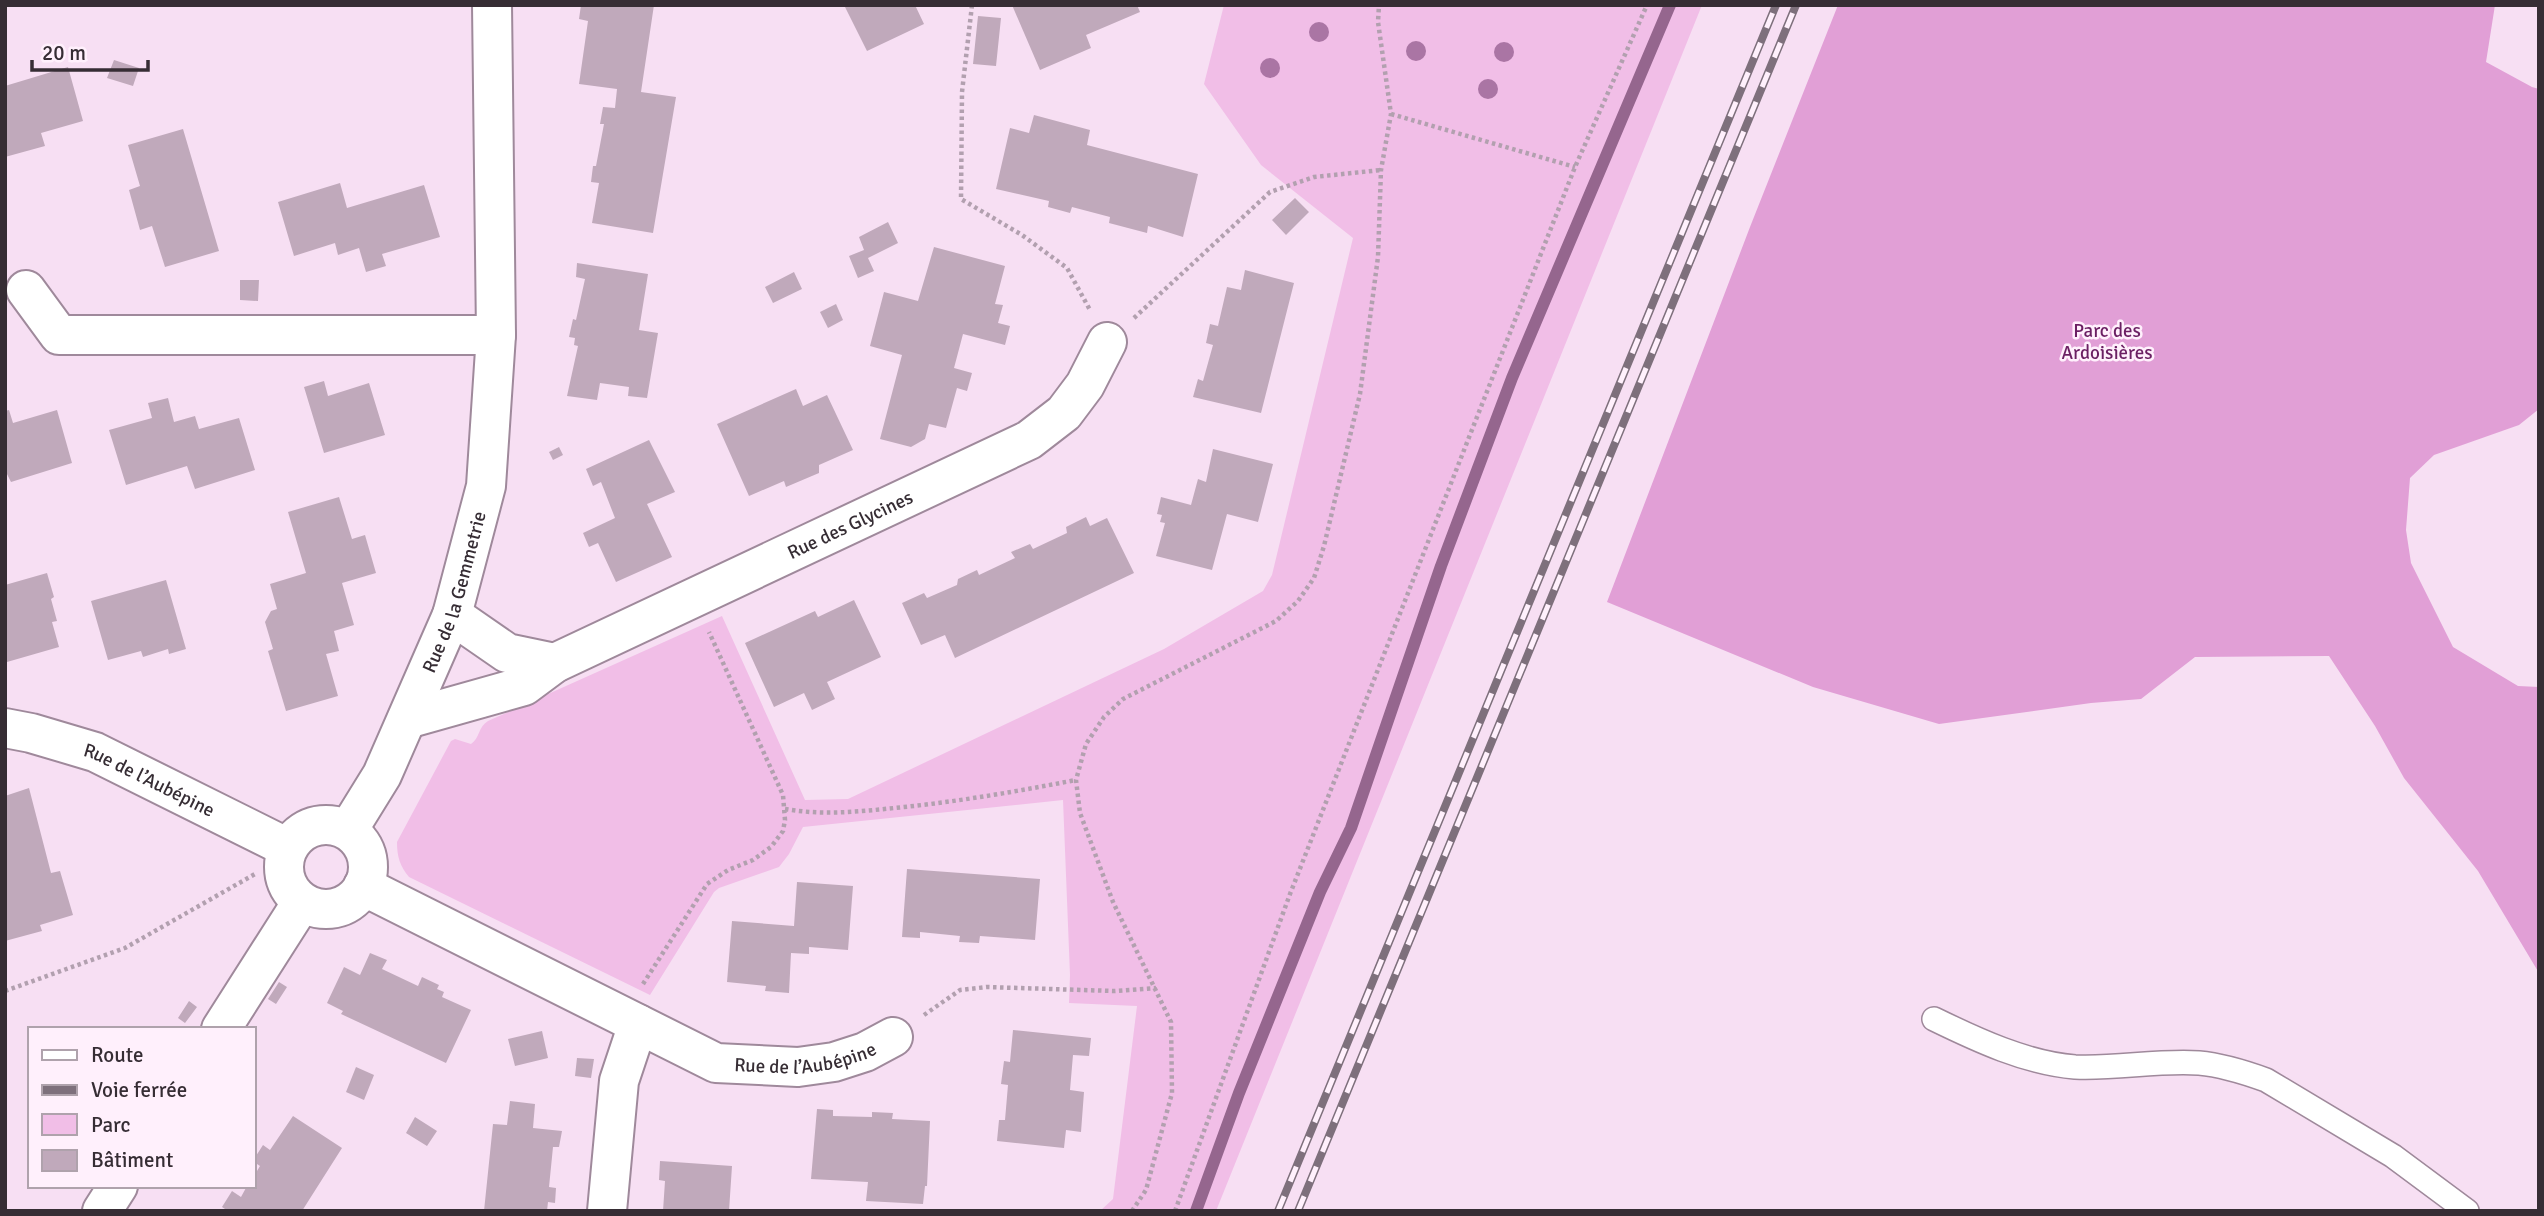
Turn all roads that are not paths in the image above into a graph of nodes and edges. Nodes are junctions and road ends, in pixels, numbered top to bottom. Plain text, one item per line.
1 (492, 5) edge
2 (26, 290) dead end
3 (496, 335) junction
4 (1107, 342) road end
5 (452, 615) junction
6 (555, 663) junction
7 (407, 719) junction
8 (5, 728) edge
9 (348, 830) junction
10 (288, 848) junction
11 (363, 886) junction
12 (302, 902) junction
13 (639, 1007) junction
14 (1934, 1019) dead end
15 (222, 1027) edge
16 (893, 1037) dead end
17 (117, 1188) edge
18 (103, 1211) edge
19 (607, 1211) edge
20 (2468, 1211) edge

1 - 3 street, Rue de la Gemmetrie
2 - 3 street
3 - 5 street, Rue de la Gemmetrie
4 - 6 street, Rue des Glycines
5 - 6 street
5 - 7 street, Rue de la Gemmetrie
6 - 7 street, Rue des Glycines
7 - 9 street, Rue de la Gemmetrie
8 - 10 street, Rue de l’Aubépine
9 - 10 street
9 - 11 street
10 - 12 street
11 - 12 street
11 - 13 street, Rue de l’Aubépine
12 - 15 street
13 - 16 street, Rue de l’Aubépine
13 - 19 street
14 - 20 lane
17 - 18 street

